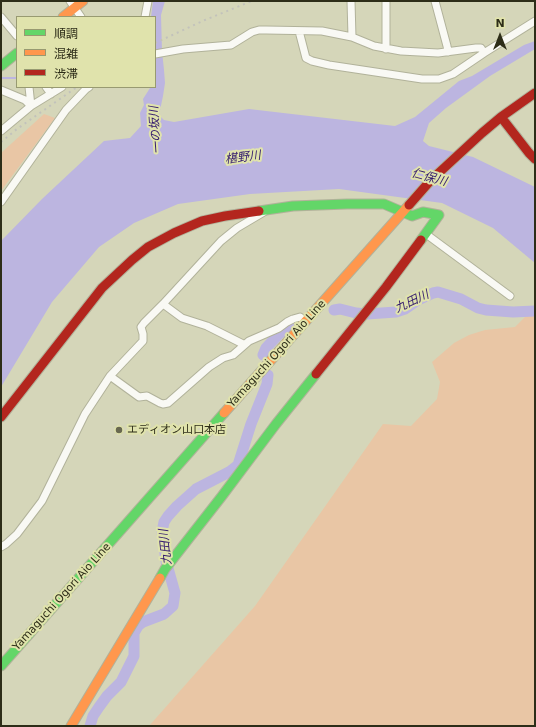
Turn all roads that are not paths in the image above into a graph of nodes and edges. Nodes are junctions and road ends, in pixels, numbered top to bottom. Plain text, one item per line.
1 (83, 1) edge
2 (148, 1) edge
3 (351, 1) edge
4 (386, 1) edge
5 (435, 1) edge
6 (72, 4) edge
7 (64, 16) edge
8 (80, 16) edge
9 (145, 16) edge
10 (1, 17) edge
11 (535, 21) edge
12 (3, 25) edge
13 (299, 31) junction
14 (16, 35) edge
15 (352, 38) junction
16 (386, 49) junction
17 (448, 52) junction
18 (484, 53) junction
19 (16, 54) edge
20 (156, 54) edge
21 (1, 66) edge
22 (29, 88) edge
23 (47, 88) edge
24 (60, 88) edge
25 (88, 88) edge
26 (1, 90) edge
27 (535, 93) edge
28 (51, 94) junction
29 (31, 106) junction
30 (501, 117) junction
31 (1, 131) edge
32 (535, 159) edge
33 (1, 202) edge
34 (268, 210) junction
35 (404, 210) junction
36 (426, 234) junction
37 (510, 296) dead end
38 (163, 304) junction
39 (305, 321) junction
40 (243, 344) junction
41 (110, 376) junction
42 (1, 417) edge
43 (1, 547) edge
44 (1, 666) edge
45 (71, 726) edge

1 - 6 street
2 - 9 street
3 - 15 street
4 - 16 street
5 - 17 street
6 - 7 street
6 - 8 street
10 - 12 street
11 - 18 street
12 - 14 street
13 - 15 street
13 - 18 street
13 - 20 street
15 - 16 street
16 - 17 street
17 - 18 street
19 - 21 street
22 - 29 street
23 - 28 street
24 - 28 street
25 - 33 street
26 - 29 street
27 - 30 street, Yamaguchi Ogori Aio Line
28 - 29 street
29 - 31 street
30 - 32 street
30 - 35 street, Yamaguchi Ogori Aio Line
34 - 35 street
34 - 38 street
34 - 42 street
35 - 36 street
35 - 39 street, Yamaguchi Ogori Aio Line
36 - 37 street
36 - 45 street
38 - 40 street
38 - 41 street
39 - 40 street
39 - 44 street, Yamaguchi Ogori Aio Line
40 - 41 street
41 - 43 street

